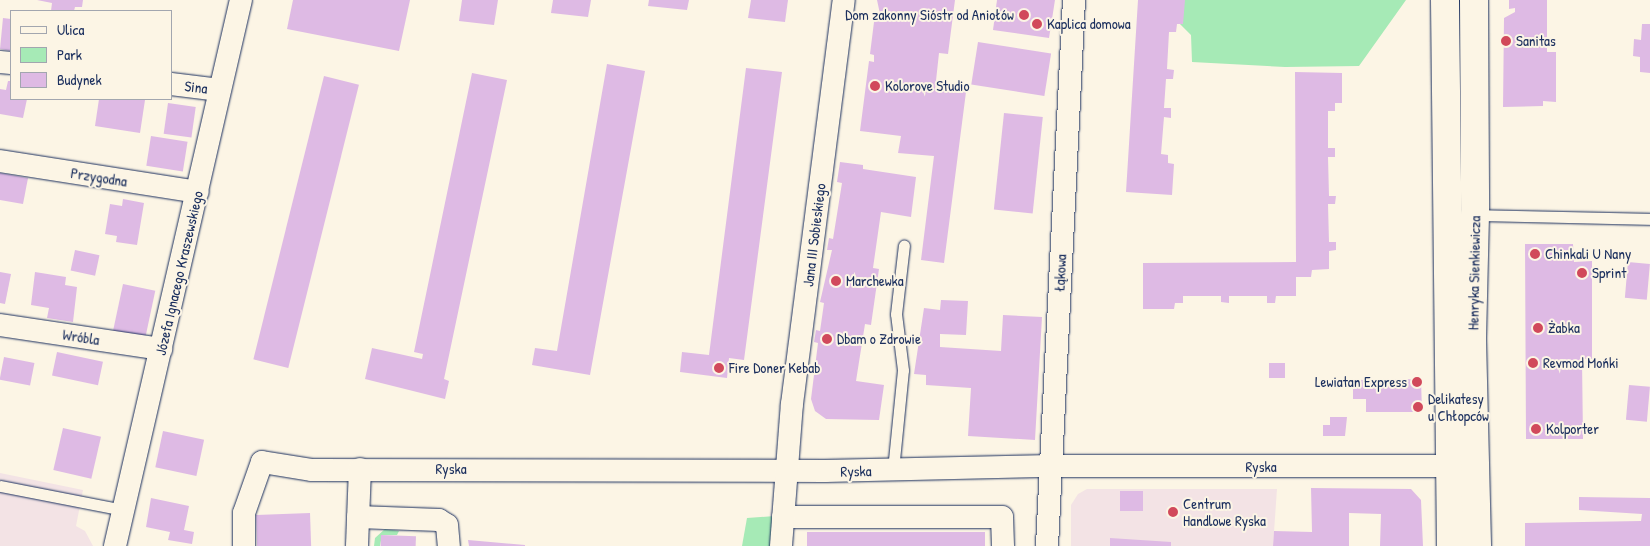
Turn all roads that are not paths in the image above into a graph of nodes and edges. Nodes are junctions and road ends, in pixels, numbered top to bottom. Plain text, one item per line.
1 (241, 0) edge
2 (844, 0) edge
3 (1074, 0) edge
4 (1474, 0) edge
5 (1445, 13) edge
6 (1474, 27) junction
7 (172, 84) edge
8 (220, 90) junction
9 (0, 161) edge
10 (198, 192) junction
11 (1447, 214) junction
12 (1475, 215) junction
13 (1650, 219) edge
14 (904, 245) dead end
15 (0, 325) edge
16 (161, 349) junction
17 (1051, 466) junction
18 (1450, 466) junction
19 (360, 469) junction
20 (789, 470) junction
21 (892, 470) junction
22 (0, 486) edge
23 (123, 510) junction
24 (358, 517) junction
25 (783, 517) junction
26 (115, 546) edge
27 (244, 546) edge
28 (357, 546) edge
29 (449, 546) edge
30 (781, 546) edge
31 (1003, 546) edge
32 (1047, 546) edge
33 (1451, 546) edge
34 (1477, 546) edge

1 - 8 street, Józefa Ignacego Kraszewskiego
2 - 20 street, Jana III Sobieskiego
3 - 17 street, Łąkowa
4 - 6 main road, Henryka Sienkiewicza
5 - 6 main road
5 - 11 main road, Henryka Sienkiewicza
6 - 12 main road, Henryka Sienkiewicza
7 - 8 street, Sina
8 - 10 street, Józefa Ignacego Kraszewskiego
9 - 10 street, Przygodna
10 - 16 street, Józefa Ignacego Kraszewskiego
11 - 12 main road
11 - 18 main road, Henryka Sienkiewicza
12 - 13 lane
12 - 34 main road, Henryka Sienkiewicza
14 - 21 lane
15 - 16 street, Wróbla
16 - 23 street, Józefa Ignacego Kraszewskiego
17 - 18 street, Ryska
17 - 21 street, Ryska
17 - 32 street, Łąkowa
18 - 33 main road, Henryka Sienkiewicza
19 - 20 street, Ryska
19 - 24 street
19 - 27 street, Ryska
20 - 21 street, Ryska
20 - 25 street, Jana III Sobieskiego
22 - 23 lane
23 - 26 street, Józefa Ignacego Kraszewskiego
24 - 28 street
24 - 29 street
25 - 30 street, Jana III Sobieskiego
25 - 31 street

